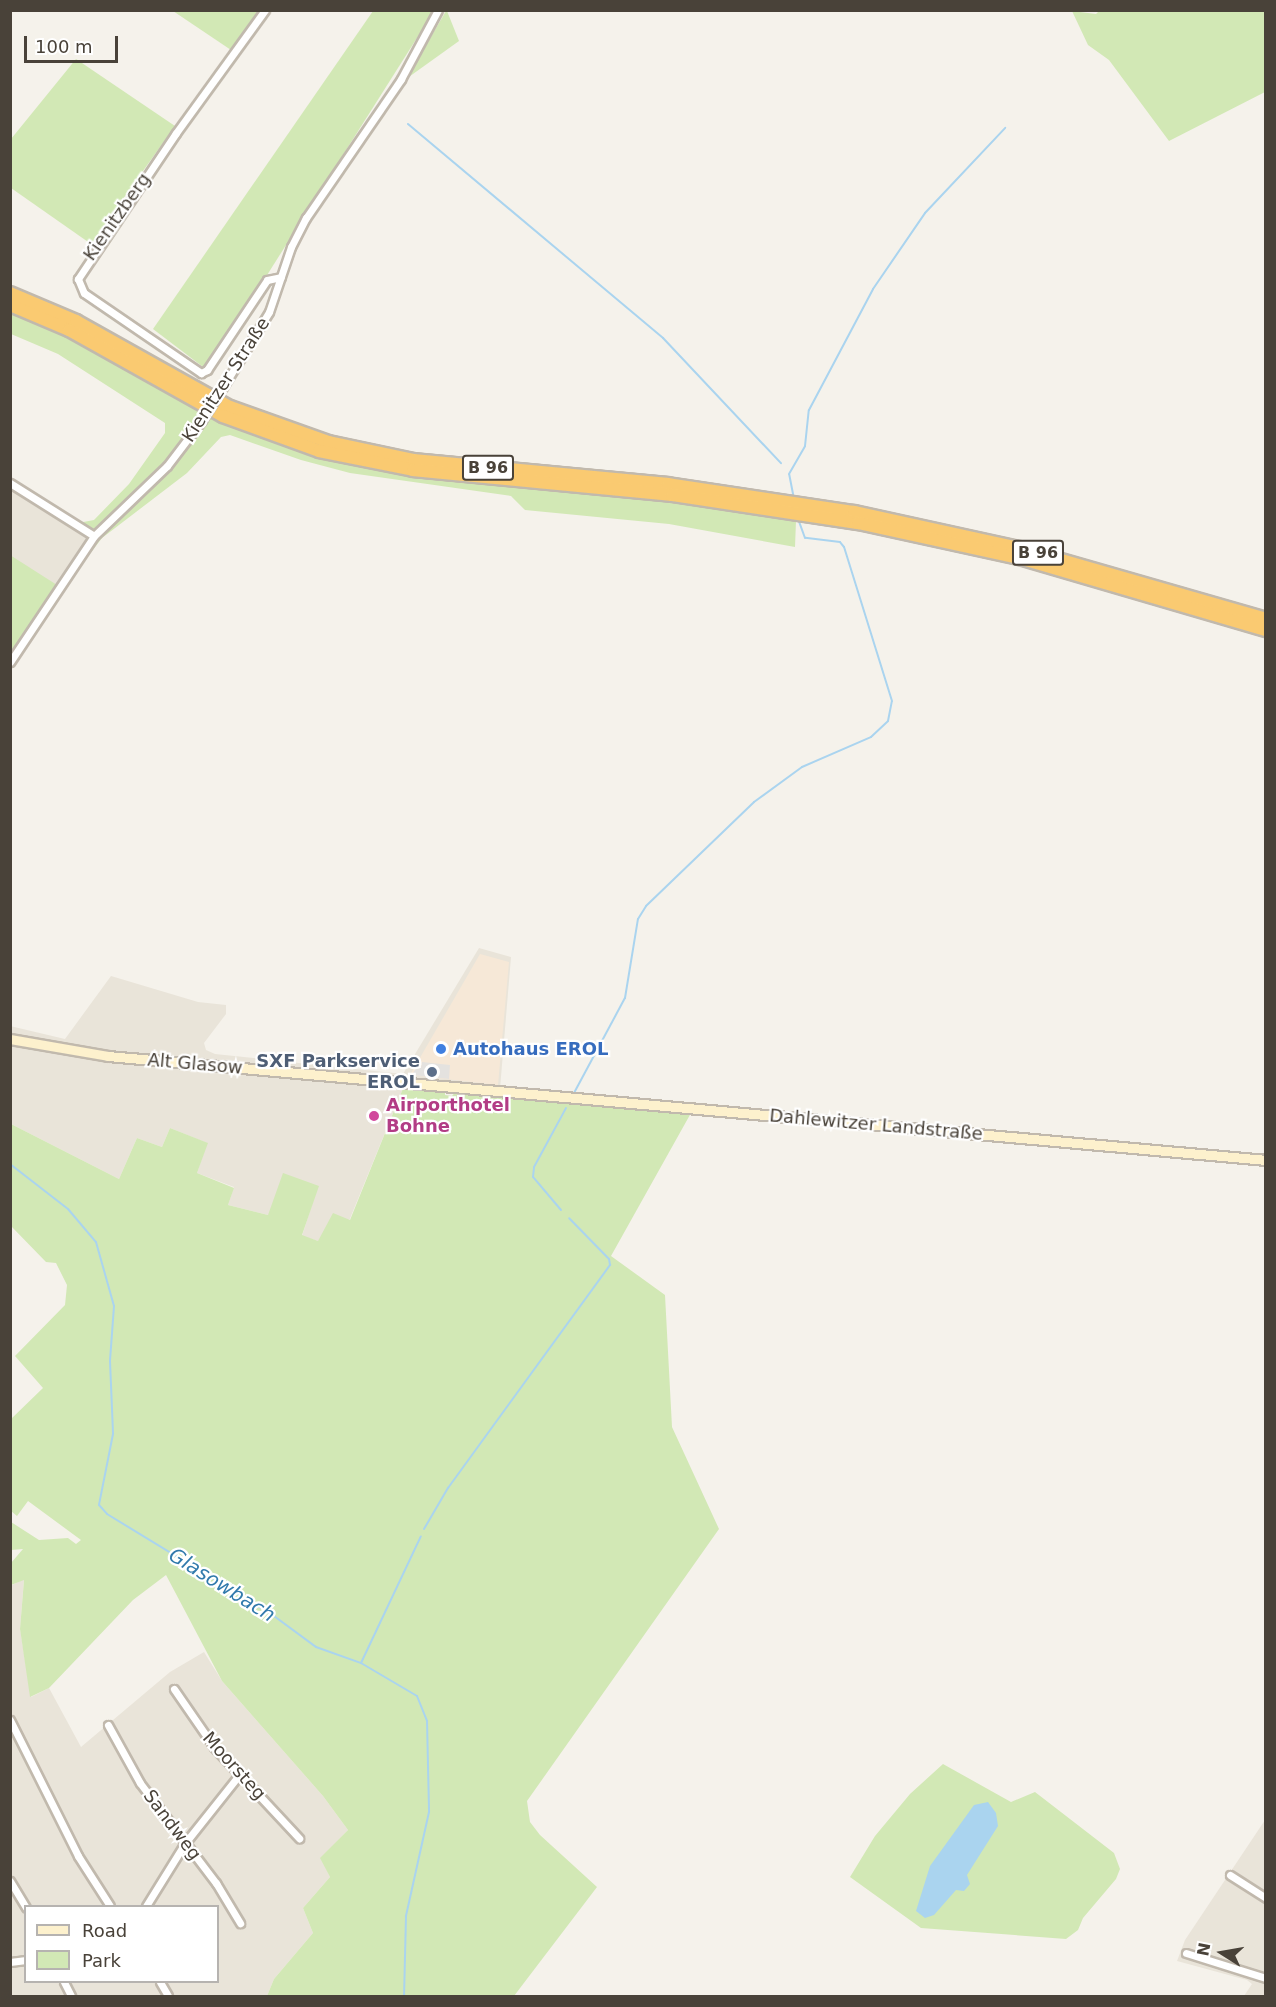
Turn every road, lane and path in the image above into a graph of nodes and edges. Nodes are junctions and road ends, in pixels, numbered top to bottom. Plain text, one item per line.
1 (265, 10) edge
2 (438, 10) edge
3 (281, 278) junction
4 (10, 293) edge
5 (10, 305) edge
6 (10, 483) edge
7 (788, 506) junction
8 (807, 509) junction
9 (94, 536) junction
10 (1266, 619) edge
11 (1266, 630) edge
12 (10, 662) edge
13 (10, 1040) edge
14 (487, 1091) joint
15 (1266, 1160) edge
16 (174, 1689) dead end
17 (10, 1720) edge
18 (108, 1725) dead end
19 (239, 1775) junction
20 (299, 1838) dead end
21 (185, 1844) junction
22 (1230, 1875) dead end
23 (10, 1881) edge
24 (1266, 1898) edge
25 (24, 1905) edge
26 (109, 1905) edge
27 (147, 1905) edge
28 (240, 1923) dead end
29 (1186, 1953) dead end
30 (1266, 1978) edge

1 - 3 street, Kienitzberg
2 - 3 street, Kienitzer Straße
3 - 9 street, Kienitzer Straße, bridge
4 - 7 highway, B 96
5 - 7 highway, B 96
6 - 9 street
7 - 8 highway, B 96
8 - 10 highway, B 96
8 - 11 highway, B 96
9 - 12 street, Kienitzer Straße
13 - 14 street, Alt Glasow
14 - 15 street, Dahlewitzer Landstraße
16 - 19 street, Moorsteg
17 - 26 street
18 - 21 street, Sandweg
19 - 20 street, Moorsteg
19 - 21 street
21 - 27 street
21 - 28 street, Sandweg
22 - 24 street
23 - 25 street
29 - 30 street

